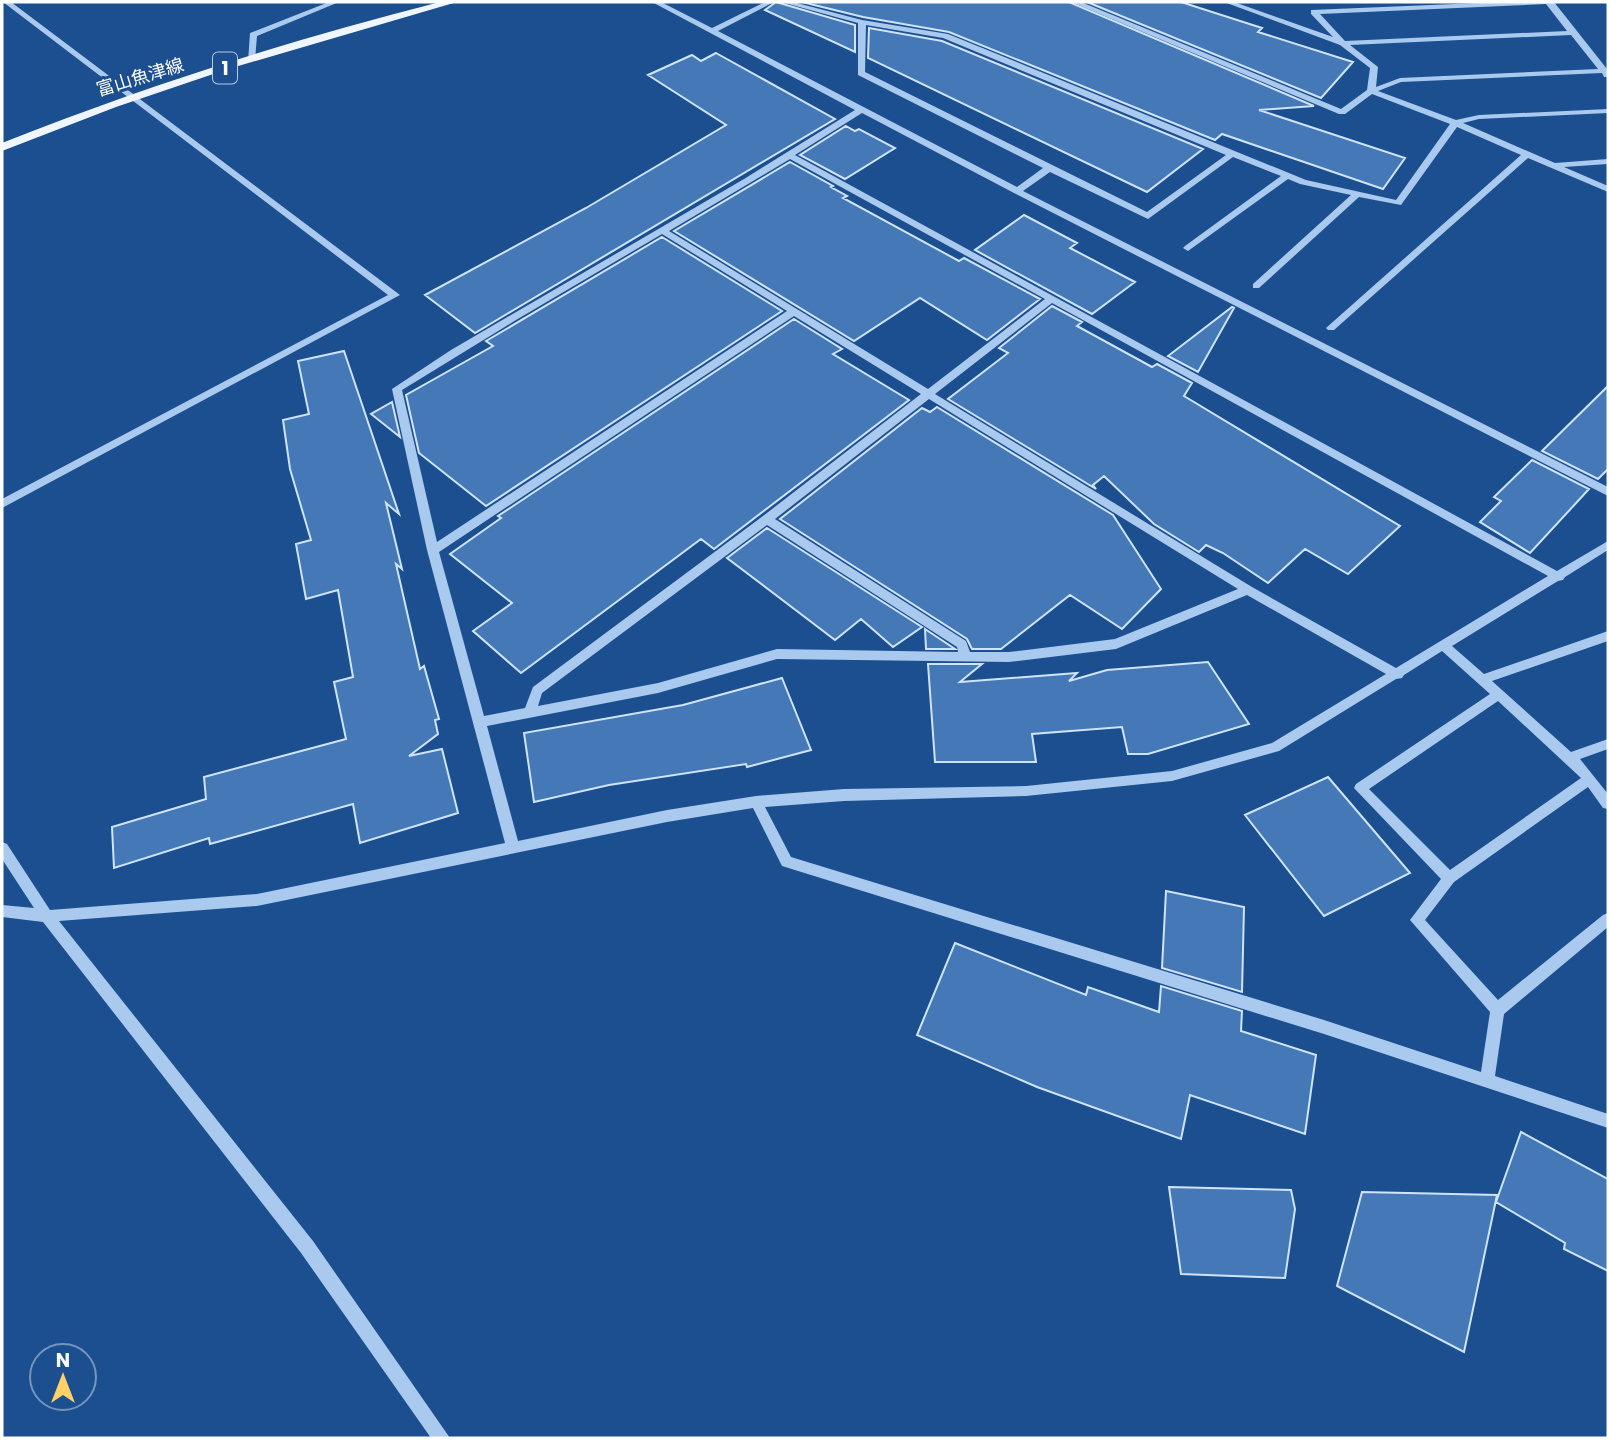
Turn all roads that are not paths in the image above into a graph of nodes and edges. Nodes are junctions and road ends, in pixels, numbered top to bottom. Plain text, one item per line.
1 (7, 2) edge
2 (335, 2) edge
3 (452, 2) edge
4 (656, 2) edge
5 (770, 2) edge
6 (785, 2) edge
7 (1075, 2) edge
8 (1228, 2) edge
9 (1549, 2) edge
10 (862, 22) junction
11 (713, 32) junction
12 (1573, 33) junction
13 (1343, 43) junction
14 (251, 60) junction
15 (1606, 74) edge
16 (1371, 91) junction
17 (134, 97) junction
18 (862, 108) junction
19 (1608, 111) edge
20 (1455, 123) junction
21 (2, 147) edge
22 (1527, 154) junction
23 (1233, 155) junction
24 (791, 156) junction
25 (1608, 161) edge
26 (1552, 165) junction
27 (1049, 168) junction
28 (1287, 176) junction
29 (1608, 189) edge
30 (1017, 191) junction
31 (1357, 194) junction
32 (663, 231) junction
33 (1188, 248) dead end
34 (1256, 286) dead end
35 (1052, 298) junction
36 (794, 312) junction
37 (1331, 328) dead end
38 (929, 394) junction
39 (1608, 492) edge
40 (2, 504) edge
41 (767, 519) junction
42 (1608, 545) edge
43 (433, 550) junction
44 (1559, 577) junction
45 (1248, 590) junction
46 (1608, 636) edge
47 (1444, 646) junction
48 (965, 656) junction
49 (1398, 675) junction
50 (1482, 680) junction
51 (1498, 695) junction
52 (530, 712) junction
53 (480, 722) junction
54 (1608, 744) edge
55 (1569, 758) junction
56 (1590, 779) junction
57 (755, 802) junction
58 (1608, 804) edge
59 (513, 846) junction
60 (2, 848) edge
61 (1449, 878) junction
62 (2, 911) edge
63 (47, 915) junction
64 (1608, 919) edge
65 (1497, 1010) junction
66 (1487, 1081) junction
67 (1608, 1120) edge
68 (440, 1438) edge

1 - 17 street
2 - 14 street
3 - 14 main road, 富山魚津線 / 1
4 - 11 street
5 - 11 street
6 - 10 street
7 - 16 street
8 - 13 street
9 - 12 street
9 - 13 street
10 - 23 street
10 - 27 street
11 - 18 street
12 - 13 street
12 - 15 street
13 - 16 street
14 - 17 main road, 富山魚津線 / 1
15 - 16 street
16 - 20 street
17 - 21 main road, 富山魚津線 / 1
17 - 40 street
18 - 24 street
18 - 30 street
19 - 20 street
20 - 22 street
20 - 31 street
22 - 26 street
22 - 37 street
23 - 27 street
23 - 28 street
24 - 32 street
24 - 35 street
25 - 26 street
26 - 29 street
27 - 30 street
28 - 31 street
28 - 33 street
30 - 39 street
31 - 34 street
32 - 36 street
32 - 43 street
35 - 38 street
35 - 44 street
36 - 38 street
36 - 43 street
38 - 41 street
38 - 45 street
41 - 48 street
41 - 52 street
42 - 44 street
43 - 53 street
44 - 47 street
45 - 48 street
45 - 49 street
46 - 50 street
47 - 49 street
47 - 50 street
48 - 52 street
49 - 57 street
50 - 51 street
51 - 55 street
51 - 61 street
52 - 53 street
53 - 59 street
54 - 55 street
55 - 56 street
56 - 58 street
56 - 61 street
57 - 59 street
57 - 66 street
59 - 63 street
60 - 63 street
61 - 65 street
62 - 63 street
63 - 68 street
64 - 65 street
65 - 66 street
66 - 67 street

